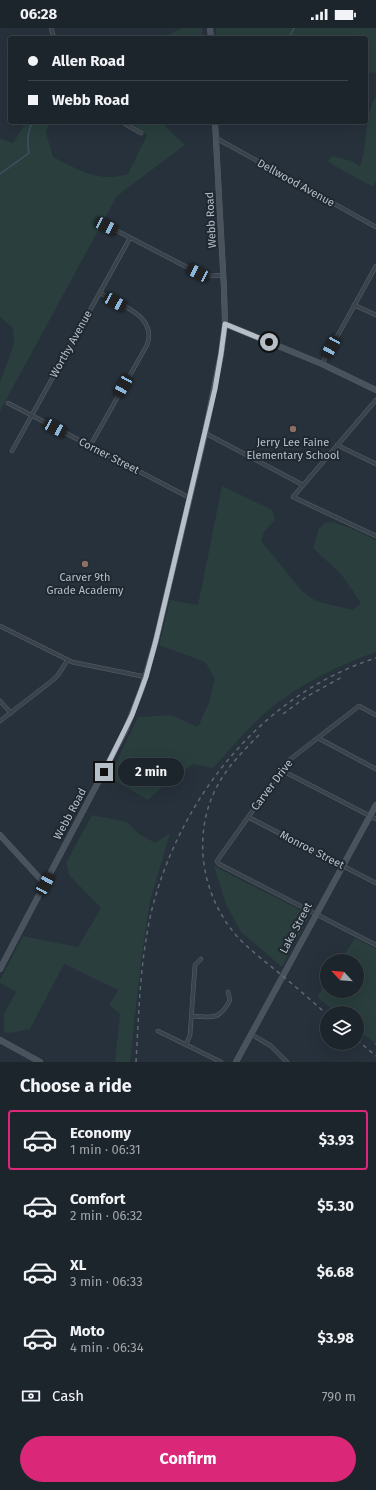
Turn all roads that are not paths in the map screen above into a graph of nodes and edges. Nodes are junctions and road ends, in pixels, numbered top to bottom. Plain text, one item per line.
1 (126, 124) edge
2 (215, 124) edge
3 (142, 133) dead end
4 (216, 138) junction
5 (106, 226) dead end
6 (376, 227) edge
7 (130, 238) junction
8 (376, 266) edge
9 (224, 275) junction
10 (100, 294) junction
11 (354, 305) junction
12 (376, 316) edge
13 (225, 324) junction
14 (322, 364) junction
15 (376, 390) edge
16 (376, 400) edge
17 (8, 402) dead end
18 (32, 415) junction
19 (205, 433) junction
20 (337, 445) junction
21 (90, 446) junction
22 (12, 450) dead end
23 (376, 464) edge
24 (303, 485) junction
25 (190, 498) junction
26 (376, 536) edge
27 (0, 626) edge
28 (67, 661) junction
29 (146, 677) junction
30 (0, 701) edge
31 (11, 713) junction
32 (376, 715) edge
33 (0, 721) edge
34 (318, 738) junction
35 (376, 768) edge
36 (281, 770) junction
37 (376, 805) edge
38 (370, 816) junction
39 (248, 817) junction
40 (376, 819) edge
41 (0, 835) edge
42 (342, 866) junction
43 (376, 883) edge
44 (45, 884) junction
45 (315, 914) junction
46 (376, 945) edge
47 (201, 959) dead end
48 (0, 968) edge
49 (228, 992) dead end
50 (192, 1016) junction
51 (158, 1031) dead end
52 (251, 1034) junction
53 (0, 1040) edge
54 (186, 1045) junction
55 (40, 1062) edge
56 (221, 1062) edge
57 (236, 1062) edge
58 (287, 1062) edge

1 - 3 street
2 - 4 street, Webb Road
4 - 6 street, Dellwood Avenue
4 - 9 street, Webb Road
5 - 7 street
7 - 9 street
7 - 10 street, Worthy Avenue
8 - 11 street
9 - 13 street, Webb Road
10 - 18 street, Worthy Avenue
10 - 21 street
11 - 12 street
11 - 14 street
13 - 14 street
13 - 19 street, Webb Road
14 - 15 street
16 - 20 street
17 - 18 street, Corner Street
18 - 21 street, Corner Street
18 - 22 street, Worthy Avenue
19 - 24 street
19 - 25 street, Webb Road
20 - 23 street
20 - 24 street
21 - 25 street, Corner Street
24 - 26 street
25 - 29 street, Webb Road
27 - 28 street
28 - 29 street
28 - 31 street
29 - 44 street, Webb Road
30 - 31 street
31 - 33 street
32 - 34 street, Carver Drive
34 - 35 street
34 - 36 street, Carver Drive
36 - 38 street
36 - 39 street, Carver Drive
37 - 38 street, Lake Street
38 - 40 street
38 - 42 street, Lake Street
39 - 42 street, Monroe Street
39 - 45 street, Carver Drive
41 - 44 street
42 - 43 street, Monroe Street
42 - 45 street, Lake Street
44 - 48 street, Webb Road
45 - 46 street
45 - 52 street, Lake Street
47 - 50 street
49 - 50 street
50 - 54 street
51 - 54 street
52 - 57 street, Lake Street
52 - 58 street
53 - 55 street
54 - 56 street

